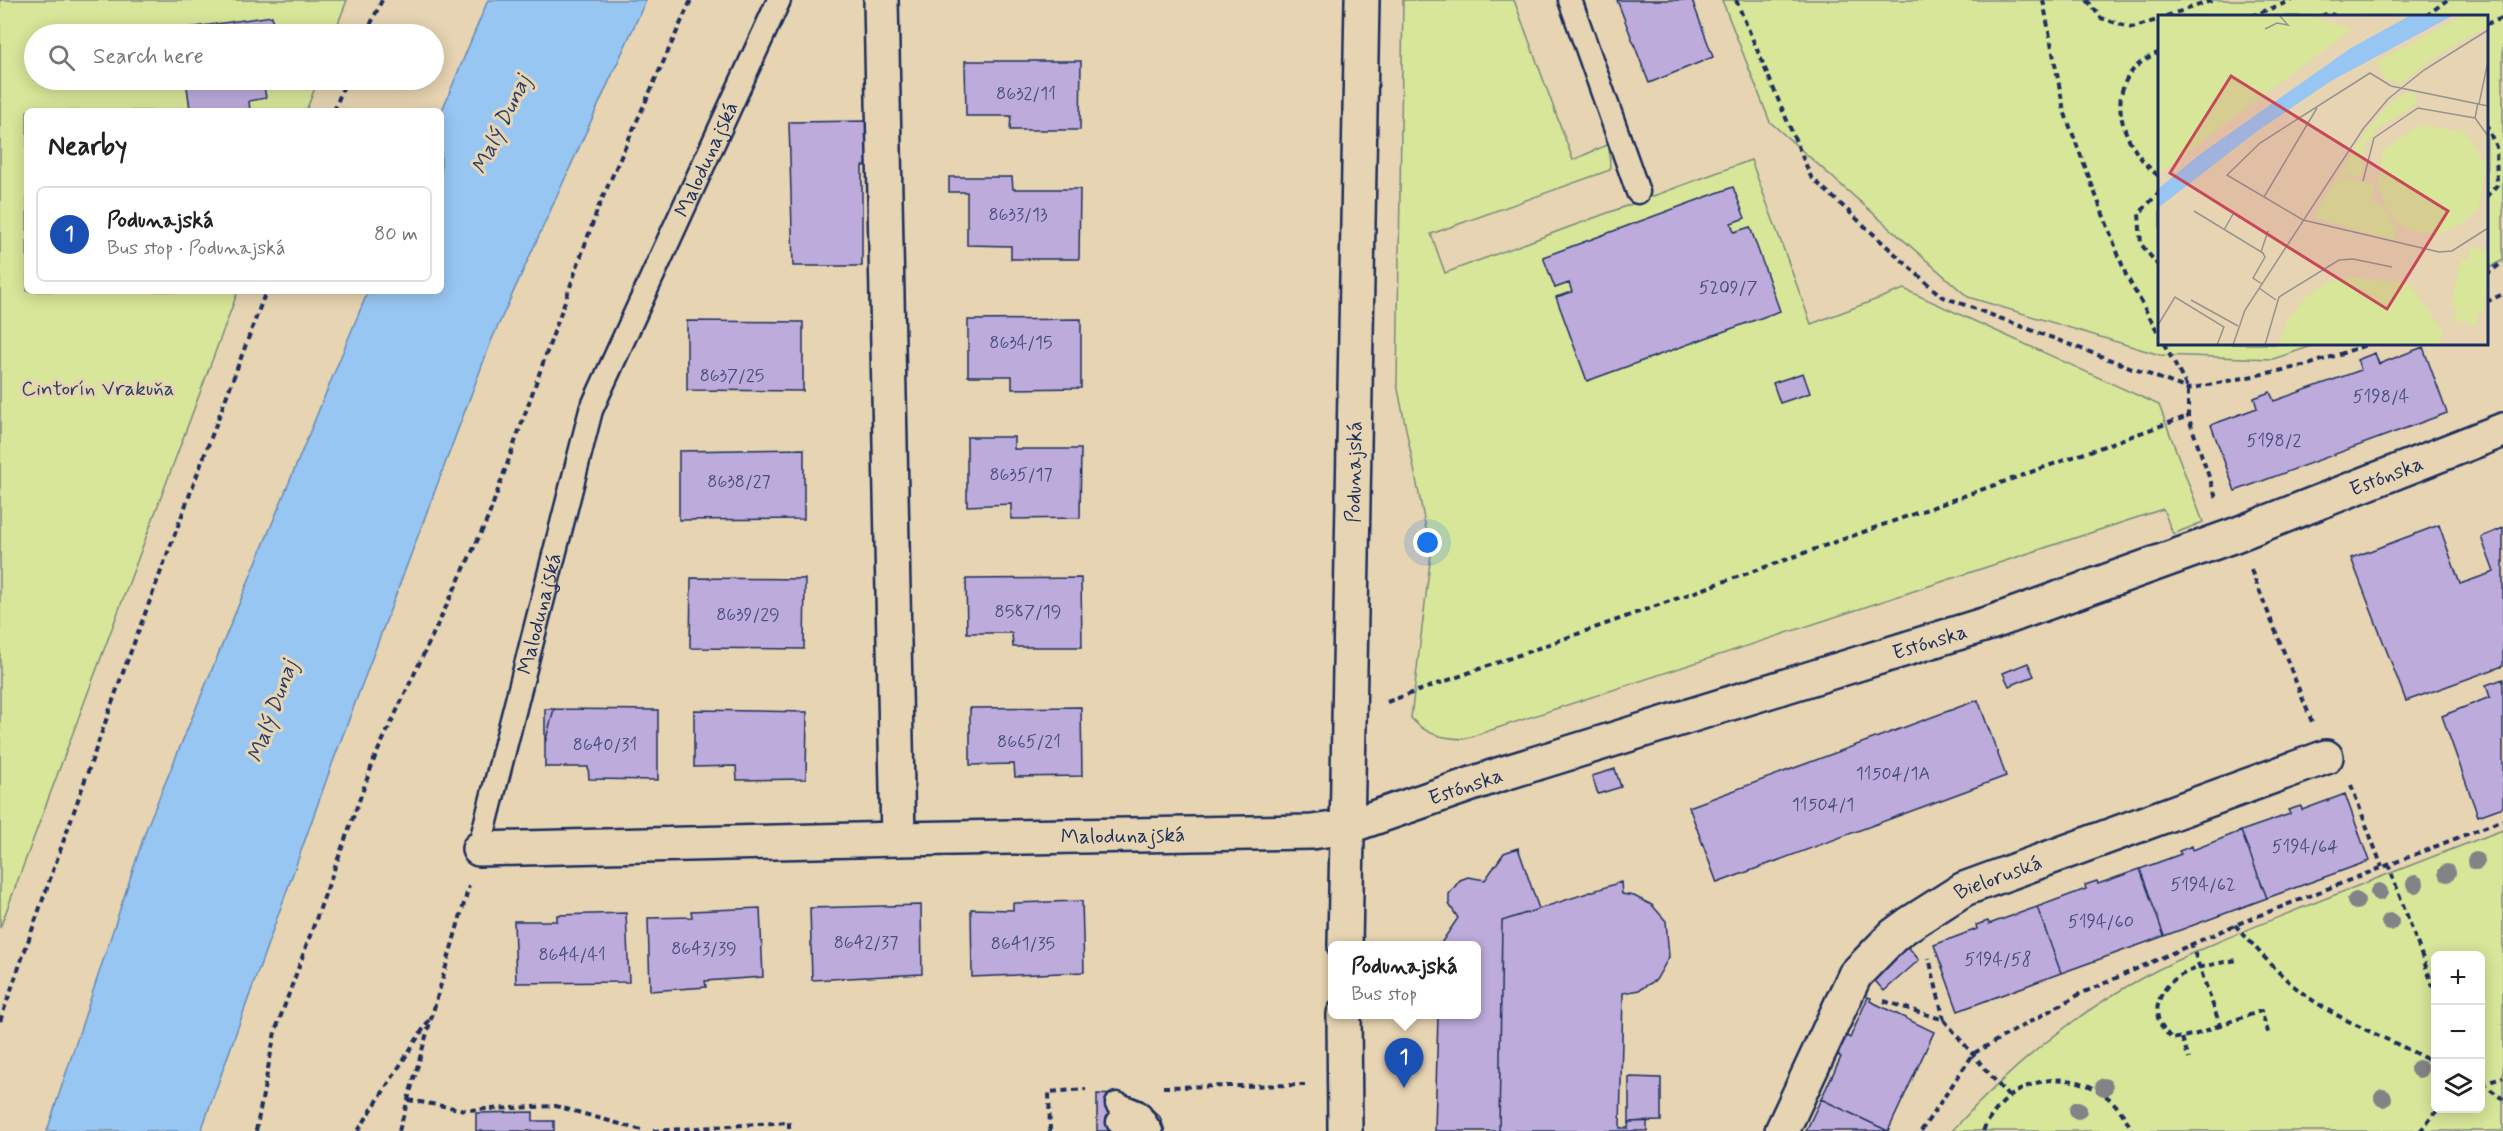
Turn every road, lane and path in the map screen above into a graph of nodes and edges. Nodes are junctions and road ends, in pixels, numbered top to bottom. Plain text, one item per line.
1 (382, 0) edge
2 (691, 0) edge
3 (779, 0) edge
4 (881, 0) edge
5 (1362, 0) edge
6 (1570, 0) edge
7 (1736, 0) edge
8 (2043, 0) edge
9 (2087, 0) edge
10 (2214, 0) edge
11 (2293, 0) edge
12 (2447, 0) edge
13 (2169, 15) edge
14 (2254, 15) edge
15 (2427, 15) edge
16 (2503, 18) edge
17 (2158, 20) edge
18 (371, 24) edge
19 (2488, 24) edge
20 (2158, 53) edge
21 (342, 90) edge
22 (335, 108) edge
23 (2488, 127) edge
24 (2158, 175) edge
25 (1638, 192) dead end
26 (2158, 193) edge
27 (2488, 196) edge
28 (2503, 262) edge
29 (2158, 265) edge
30 (2488, 274) edge
31 (266, 294) edge
32 (2503, 294) edge
33 (2488, 302) edge
34 (2158, 332) edge
35 (2165, 345) edge
36 (2366, 345) edge
37 (2188, 388) junction
38 (2188, 416) junction
39 (2503, 430) edge
40 (2221, 511) dead end
41 (2250, 566) dead end
42 (1384, 703) dead end
43 (2326, 757) junction
44 (2503, 820) edge
45 (1347, 827) junction
46 (898, 839) junction
47 (479, 849) junction
48 (2388, 864) junction
49 (2382, 867) junction
50 (1909, 924) junction
51 (2235, 925) junction
52 (1345, 941) edge
53 (2191, 943) junction
54 (2237, 960) dead end
55 (2200, 967) junction
56 (1855, 975) junction
57 (2431, 980) edge
58 (432, 1014) junction
59 (1344, 1019) edge
60 (1944, 1020) junction
61 (0, 1021) edge
62 (2220, 1025) junction
63 (2269, 1035) dead end
64 (2182, 1038) junction
65 (1974, 1053) junction
66 (2189, 1059) dead end
67 (2431, 1061) edge
68 (2503, 1077) edge
69 (2485, 1082) edge
70 (1312, 1084) dead end
71 (2485, 1086) edge
72 (1161, 1087) dead end
73 (1092, 1089) dead end
74 (2008, 1096) junction
75 (2503, 1099) edge
76 (408, 1100) junction
77 (2436, 1113) edge
78 (1122, 1119) edge
79 (256, 1131) edge
80 (358, 1131) edge
81 (399, 1131) edge
82 (645, 1131) edge
83 (653, 1131) edge
84 (789, 1131) edge
85 (1050, 1131) edge
86 (1151, 1131) edge
87 (1345, 1131) edge
88 (1782, 1131) edge
89 (1921, 1131) edge
90 (1983, 1131) edge
91 (2132, 1131) edge
92 (2420, 1131) edge

1 - 18 path
2 - 79 path
3 - 47 lane, Malodunajská
4 - 46 street
5 - 45 street, Podunajská
6 - 25 lane
7 - 37 path
8 - 34 path
9 - 17 path
10 - 13 path
11 - 14 path
12 - 15 path
16 - 19 path
20 - 24 path
21 - 22 path
23 - 27 path
26 - 29 path
28 - 30 path
31 - 61 path
32 - 33 path
35 - 37 path
36 - 37 path
37 - 38 path
38 - 40 path
38 - 42 path
39 - 45 street, Estónska
41 - 43 path
43 - 49 path
43 - 50 street, Bieloruská
44 - 48 path
45 - 46 street, Malodunajská
45 - 52 street, Podunajská
46 - 47 street, Malodunajská
47 - 58 path
48 - 49 path
48 - 57 path
49 - 51 path
50 - 56 street, Bieloruská
50 - 60 path
51 - 53 path
51 - 67 path
53 - 55 path
53 - 65 path
54 - 55 path
55 - 62 path
55 - 64 path
56 - 60 path
56 - 88 street, Bieloruská
58 - 76 path
58 - 80 path
59 - 87 street
60 - 65 path
62 - 63 path
62 - 64 path
64 - 66 path
65 - 74 path
65 - 89 path
68 - 69 path
70 - 72 path
71 - 75 path
73 - 85 path
74 - 90 path
74 - 91 path
76 - 81 path
76 - 82 path
77 - 92 path
78 - 86 lane
83 - 84 path

